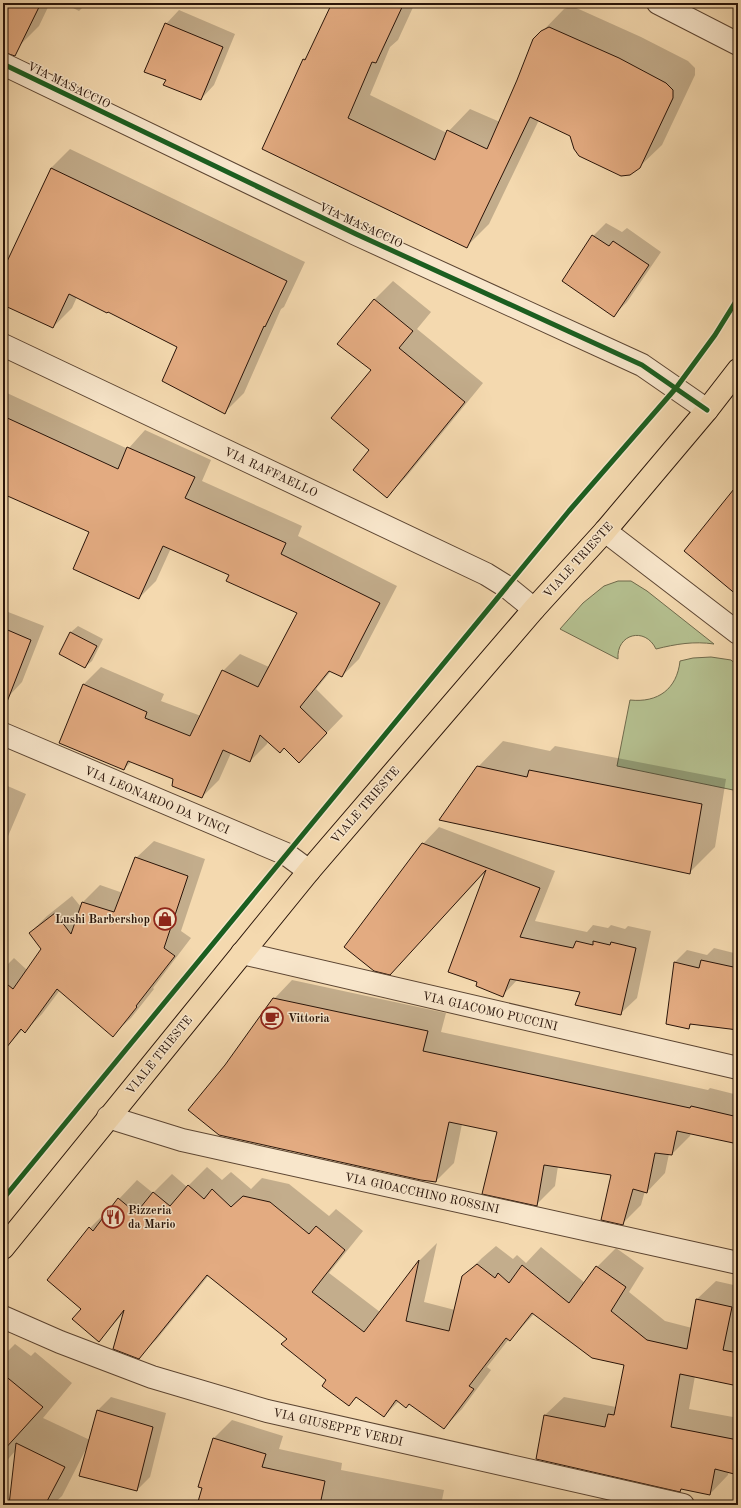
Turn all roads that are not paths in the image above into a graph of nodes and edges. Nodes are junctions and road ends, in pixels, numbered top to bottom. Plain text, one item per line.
1 (658, 3) edge
2 (738, 44) edge
3 (3, 64) edge
4 (3, 344) edge
5 (738, 370) edge
6 (707, 410) junction
7 (605, 531) junction
8 (534, 609) junction
9 (738, 633) edge
10 (3, 734) edge
11 (309, 871) junction
12 (242, 953) junction
13 (738, 1068) edge
14 (108, 1117) junction
15 (3, 1248) edge
16 (738, 1263) edge
17 (3, 1317) edge
18 (683, 1505) edge

1 - 2 street
3 - 6 street, VIA MASACCIO
4 - 8 street, VIA RAFFAELLO
5 - 6 main road, VIALE TRIESTE
6 - 7 main road, VIALE TRIESTE
7 - 8 main road, VIALE TRIESTE
7 - 9 street
8 - 11 main road, VIALE TRIESTE
10 - 11 street, VIA LEONARDO DA VINCI
11 - 12 main road, VIALE TRIESTE
12 - 13 street, VIA GIACOMO PUCCINI
12 - 14 main road, VIALE TRIESTE
14 - 15 main road, VIALE TRIESTE
14 - 16 street, VIA GIOACCHINO ROSSINI
17 - 18 street, VIA GIUSEPPE VERDI

